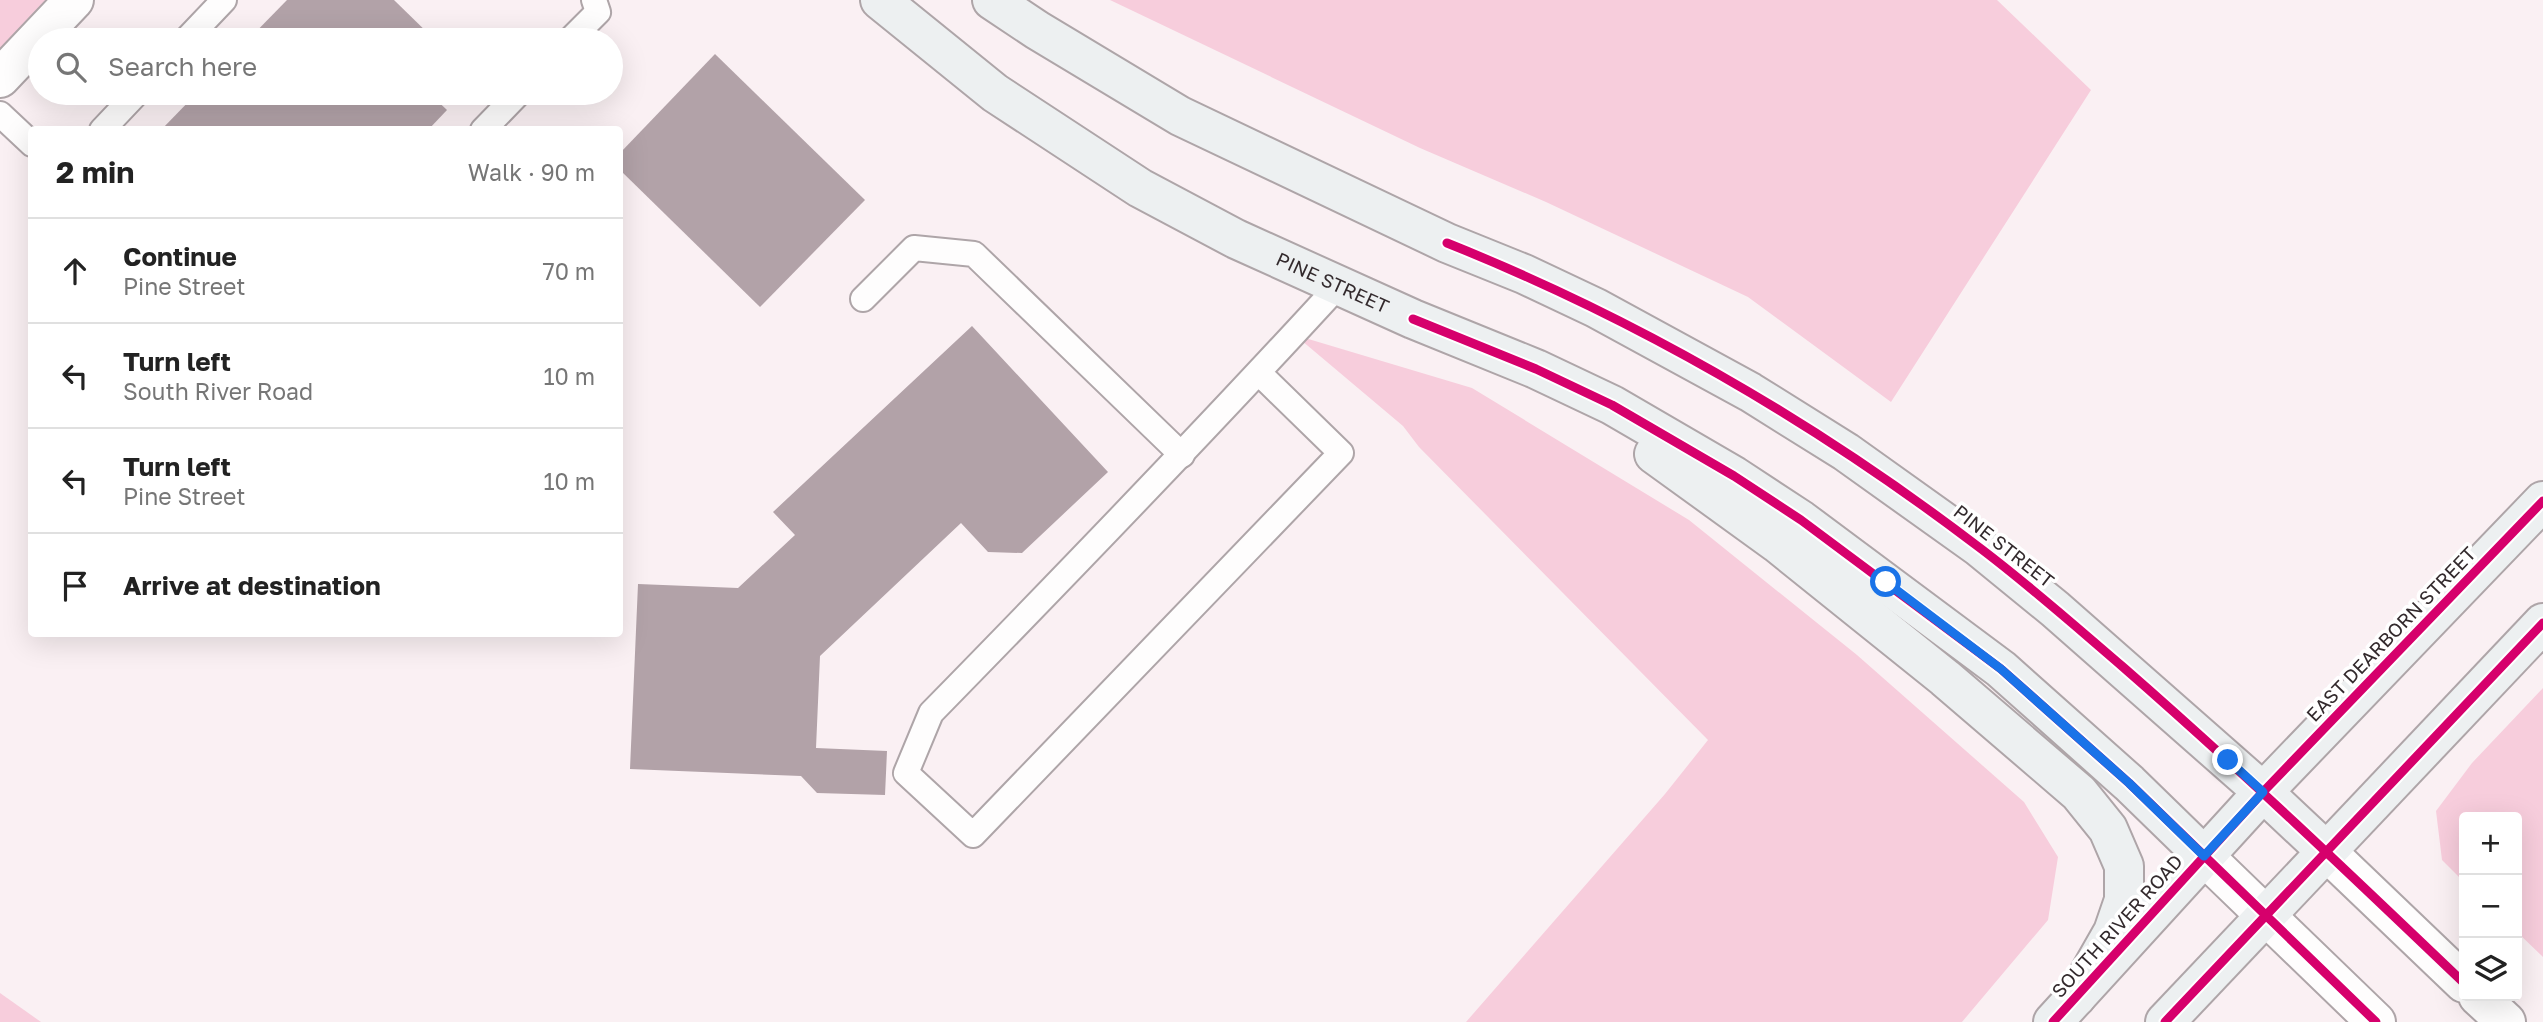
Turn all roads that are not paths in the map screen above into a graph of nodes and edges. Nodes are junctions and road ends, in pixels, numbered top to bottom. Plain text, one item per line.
1 (74, 0) edge
2 (224, 0) edge
3 (594, 0) edge
4 (880, 0) edge
5 (992, 0) edge
6 (47, 28) edge
7 (197, 28) edge
8 (582, 28) edge
9 (28, 48) edge
10 (0, 78) edge
11 (126, 105) edge
12 (507, 105) edge
13 (0, 114) edge
14 (106, 126) edge
15 (487, 126) edge
16 (28, 141) edge
17 (1339, 285) junction
18 (863, 299) dead end
19 (1536, 369) junction
20 (1259, 373) junction
21 (1182, 455) junction
22 (2543, 501) edge
23 (2543, 623) edge
24 (2263, 792) junction
25 (2327, 852) junction
26 (2204, 856) junction
27 (2266, 916) junction
28 (2459, 977) edge
29 (2483, 1001) edge
30 (2064, 1009) edge
31 (2165, 1022) edge
32 (2376, 1022) edge
33 (2506, 1022) edge

1 - 6 street
2 - 7 lane
3 - 8 lane
4 - 17 main road, PINE STREET
5 - 24 main road, PINE STREET
9 - 10 street
11 - 14 lane
12 - 15 lane
13 - 16 lane
17 - 19 main road, PINE STREET
17 - 20 lane
18 - 21 lane
19 - 26 main road, PINE STREET
19 - 30 main road
20 - 21 lane
20 - 21 lane
22 - 24 main road, EAST DEARBORN STREET
23 - 25 main road
24 - 25 main road, PINE STREET
24 - 26 main road, SOUTH RIVER ROAD
25 - 27 main road
25 - 28 street, PINE STREET
26 - 27 street, PINE STREET
26 - 30 main road, SOUTH RIVER ROAD
27 - 31 main road
27 - 32 street, PINE STREET
29 - 33 street

